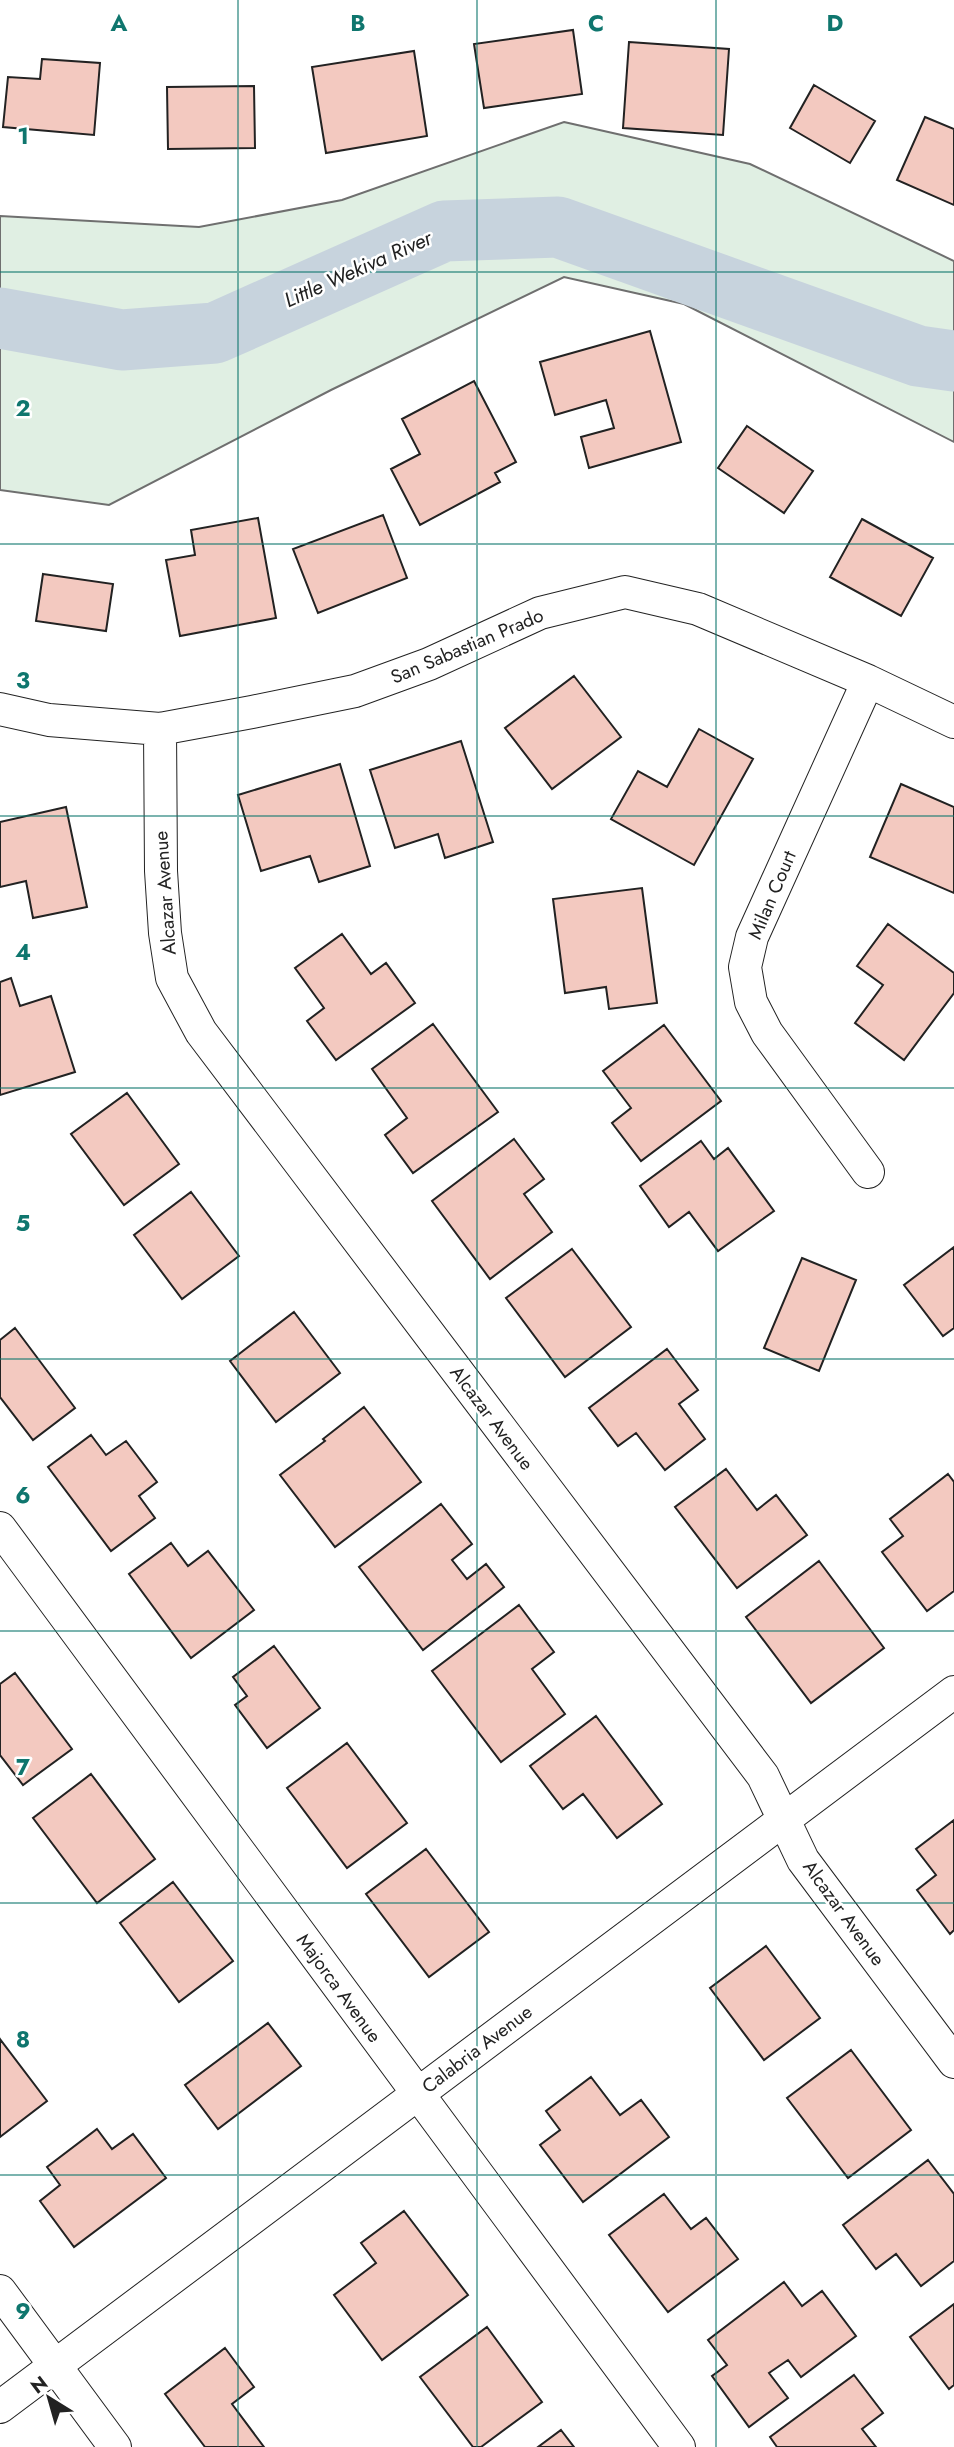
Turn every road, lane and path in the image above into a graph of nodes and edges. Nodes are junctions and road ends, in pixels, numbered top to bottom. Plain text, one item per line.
1 (868, 681) junction
2 (0, 709) edge
3 (954, 722) edge
4 (160, 729) junction
5 (868, 1172) dead end
6 (0, 1528) edge
7 (954, 1692) edge
8 (786, 1820) junction
9 (954, 2062) edge
10 (417, 2094) junction
11 (0, 2291) edge
12 (55, 2365) junction
13 (0, 2407) edge
14 (115, 2447) edge
15 (679, 2447) edge

1 - 3 street, San Sabastian Prado
1 - 4 street, San Sabastian Prado
1 - 5 street, Milan Court
2 - 4 street, San Sabastian Prado
4 - 8 street, Alcazar Avenue
6 - 10 street, Majorca Avenue
7 - 8 street, Calabria Avenue
8 - 9 street, Alcazar Avenue
8 - 10 street, Calabria Avenue
10 - 12 street, Calabria Avenue
10 - 15 street, Majorca Avenue
11 - 12 street
12 - 13 street, Calabria Avenue
12 - 14 street

